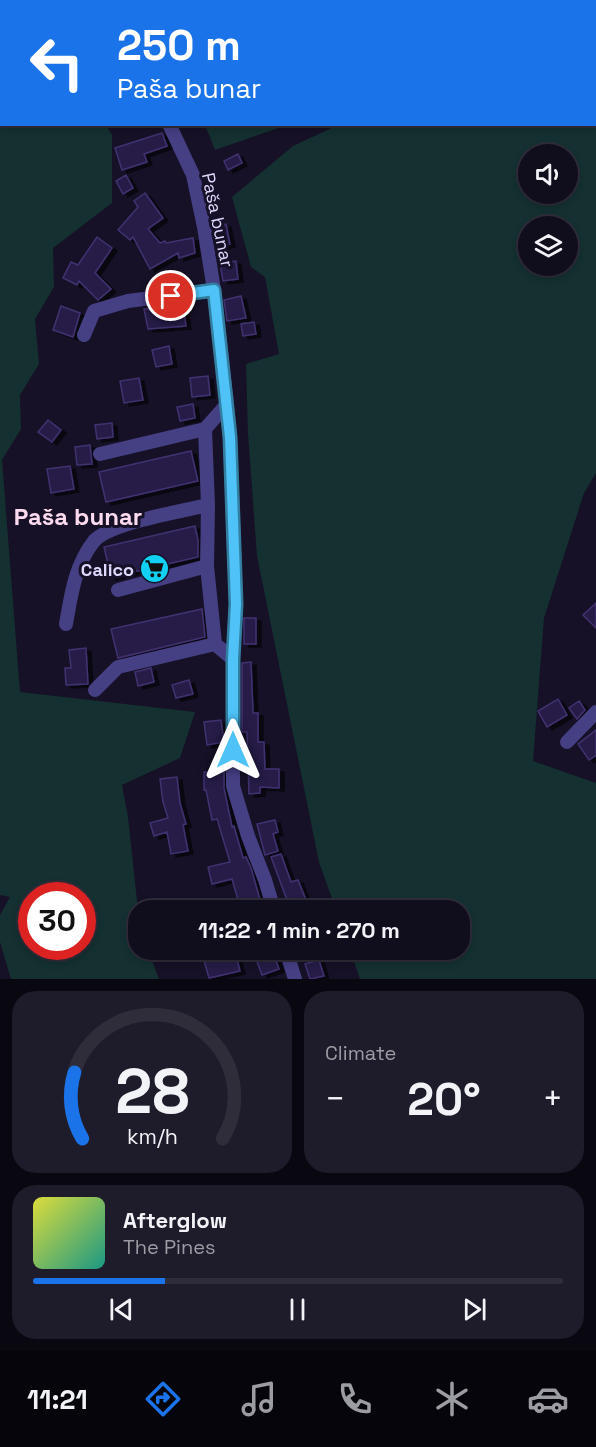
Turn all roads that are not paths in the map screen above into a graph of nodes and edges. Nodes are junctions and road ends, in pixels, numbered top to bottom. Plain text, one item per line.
1 (170, 126) edge
2 (214, 290) junction
3 (84, 335) dead end
4 (227, 404) junction
5 (205, 429) junction
6 (100, 454) dead end
7 (208, 505) junction
8 (207, 566) junction
9 (118, 591) dead end
10 (66, 624) dead end
11 (215, 644) junction
12 (233, 659) junction
13 (95, 690) dead end
14 (596, 712) edge
15 (567, 742) dead end
16 (271, 900) edge
17 (289, 960) edge
18 (295, 979) edge

1 - 2 street, Paša bunar
2 - 3 street, Paša bunar
2 - 4 street, Paša bunar
4 - 5 street
4 - 12 street, Paša bunar
5 - 6 street
5 - 7 street
7 - 8 street
7 - 10 street
8 - 9 street
8 - 11 street
11 - 12 street
11 - 13 street
12 - 16 street, Paša bunar
14 - 15 street
17 - 18 street

